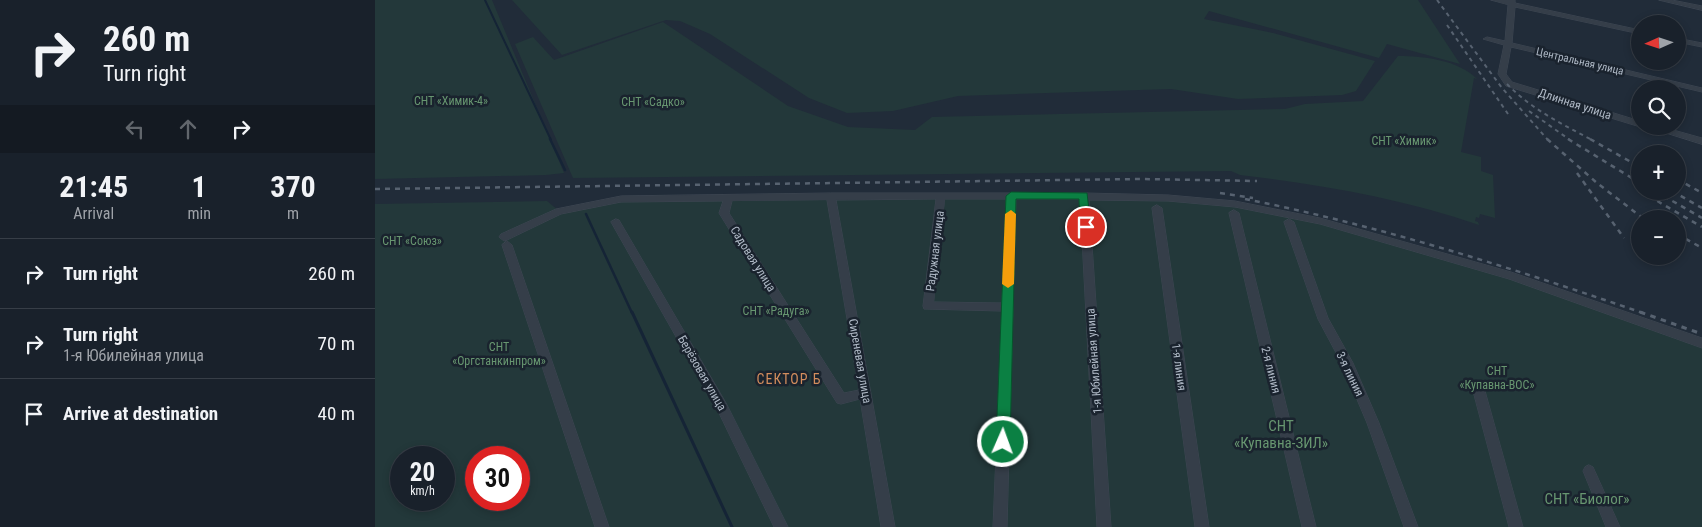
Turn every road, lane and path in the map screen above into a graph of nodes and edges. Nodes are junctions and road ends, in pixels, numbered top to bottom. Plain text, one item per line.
1 (1494, 0) edge
2 (1661, 0) edge
3 (1512, 2) edge
4 (1702, 8) edge
5 (1631, 30) edge
6 (1487, 40) dead end
7 (1686, 42) edge
8 (1508, 45) junction
9 (1702, 45) edge
10 (1702, 90) edge
11 (1631, 121) edge
12 (1680, 135) edge
13 (1702, 141) edge
14 (831, 196) junction
15 (941, 196) junction
16 (1011, 196) junction
17 (1084, 196) junction
18 (729, 197) junction
19 (1157, 208) dead end
20 (1233, 213) dead end
21 (616, 222) dead end
22 (1289, 222) dead end
23 (1007, 307) junction
24 (1702, 343) edge
25 (1479, 391) dead end
26 (865, 393) junction
27 (1589, 471) dead end
28 (602, 527) edge
29 (781, 527) edge
30 (888, 527) edge
31 (1000, 527) edge
32 (1104, 527) edge
33 (1202, 527) edge
34 (1309, 527) edge
35 (1411, 527) edge
36 (1516, 527) edge
37 (1613, 527) edge

1 - 3 street
2 - 4 street
3 - 5 street
3 - 8 street
6 - 8 street, Центральная улица
7 - 9 street
8 - 10 street, Центральная улица
8 - 11 street, Длинная улица
12 - 13 street
14 - 15 street
14 - 18 street
14 - 26 street, Сиреневая улица
15 - 16 street
15 - 23 street, Радужная улица
16 - 17 street
16 - 23 street
17 - 24 street
17 - 32 street, 1-я Юбилейная улица
18 - 26 street, Садовая улица
18 - 28 street
19 - 33 street, 1-я линия
20 - 34 street, 2-я линия
21 - 29 street, Берёзовая улица
22 - 35 street, 3-я линия
23 - 31 street
25 - 36 street
26 - 30 street, Сиреневая улица
27 - 37 street

